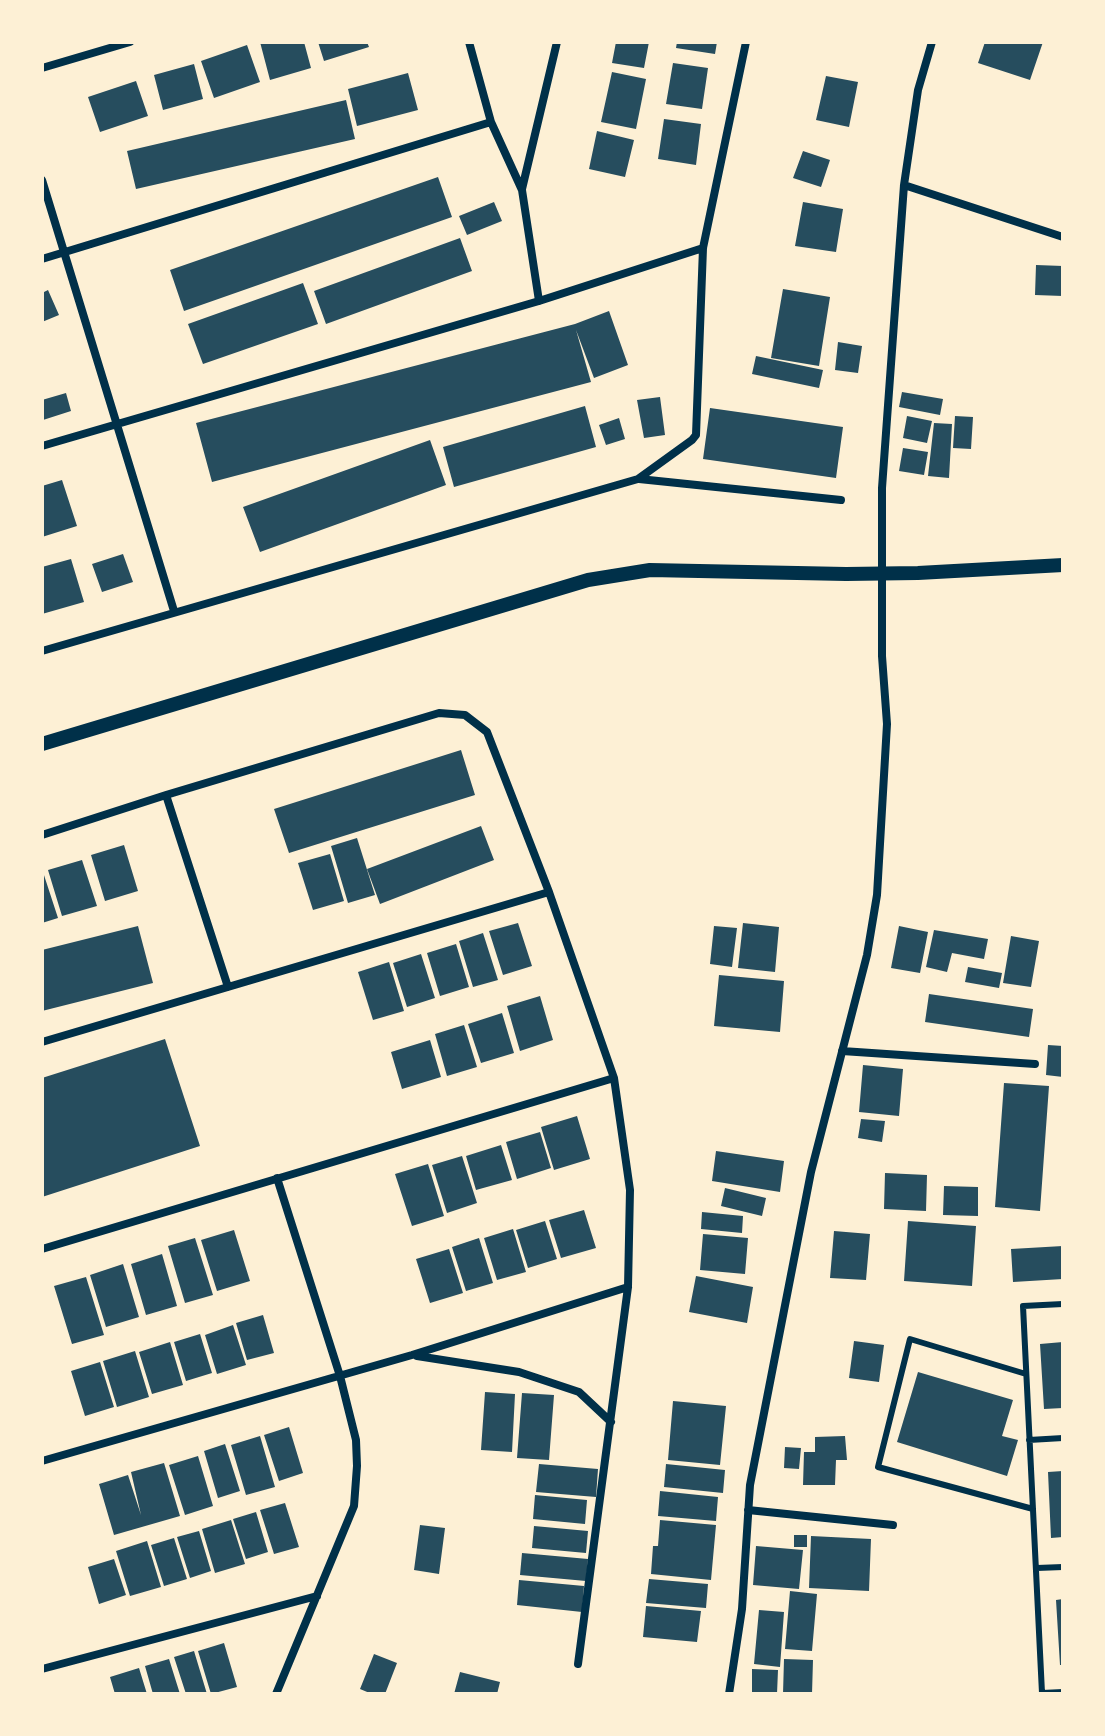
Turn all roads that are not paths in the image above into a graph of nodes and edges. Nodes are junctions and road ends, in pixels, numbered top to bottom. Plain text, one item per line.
1 (130, 42) edge
2 (469, 42) edge
3 (557, 42) edge
4 (746, 42) edge
5 (932, 42) edge
6 (42, 68) edge
7 (491, 122) junction
8 (42, 180) edge
9 (904, 185) junction
10 (522, 190) junction
11 (1063, 237) edge
12 (703, 248) junction
13 (64, 252) junction
14 (42, 259) edge
15 (539, 301) junction
16 (115, 424) junction
17 (42, 446) edge
18 (638, 479) junction
19 (841, 500) dead end
20 (1063, 565) edge
21 (174, 611) junction
22 (42, 651) edge
23 (42, 744) edge
24 (166, 795) junction
25 (42, 835) edge
26 (549, 892) junction
27 (228, 987) junction
28 (42, 1042) edge
29 (842, 1051) junction
30 (1035, 1064) dead end
31 (614, 1078) junction
32 (277, 1178) junction
33 (42, 1249) edge
34 (628, 1287) junction
35 (1063, 1304) edge
36 (412, 1355) junction
37 (1026, 1374) junction
38 (340, 1376) junction
39 (611, 1422) junction
40 (1063, 1438) edge
41 (1029, 1440) junction
42 (42, 1461) edge
43 (1033, 1509) junction
44 (748, 1510) junction
45 (893, 1525) dead end
46 (1063, 1567) edge
47 (1037, 1568) junction
48 (317, 1596) junction
49 (578, 1664) dead end
50 (42, 1669) edge
51 (1063, 1692) edge
52 (276, 1694) edge
53 (729, 1694) edge

1 - 6 street
2 - 7 street
3 - 10 street
4 - 12 street
5 - 9 street
7 - 10 street
7 - 13 street
8 - 13 street
9 - 11 street
9 - 29 street
10 - 15 street
12 - 15 street
12 - 18 street
13 - 14 street
13 - 16 street
15 - 16 street
16 - 17 street
16 - 21 street
18 - 19 street
18 - 21 street
20 - 23 street
21 - 22 street
24 - 25 street
24 - 26 street
24 - 27 street
26 - 27 street
26 - 31 street
27 - 28 street
29 - 30 street
29 - 44 street
31 - 32 street
31 - 34 street
32 - 33 street
32 - 38 street
34 - 36 street
34 - 39 street
35 - 37 lane
36 - 38 street
36 - 39 street
37 - 41 lane
37 - 43 lane
38 - 42 street
38 - 48 street
39 - 49 street
40 - 41 lane
41 - 43 lane
43 - 47 lane
44 - 45 street
44 - 53 street
46 - 47 lane
47 - 51 lane
48 - 50 street
48 - 52 street

